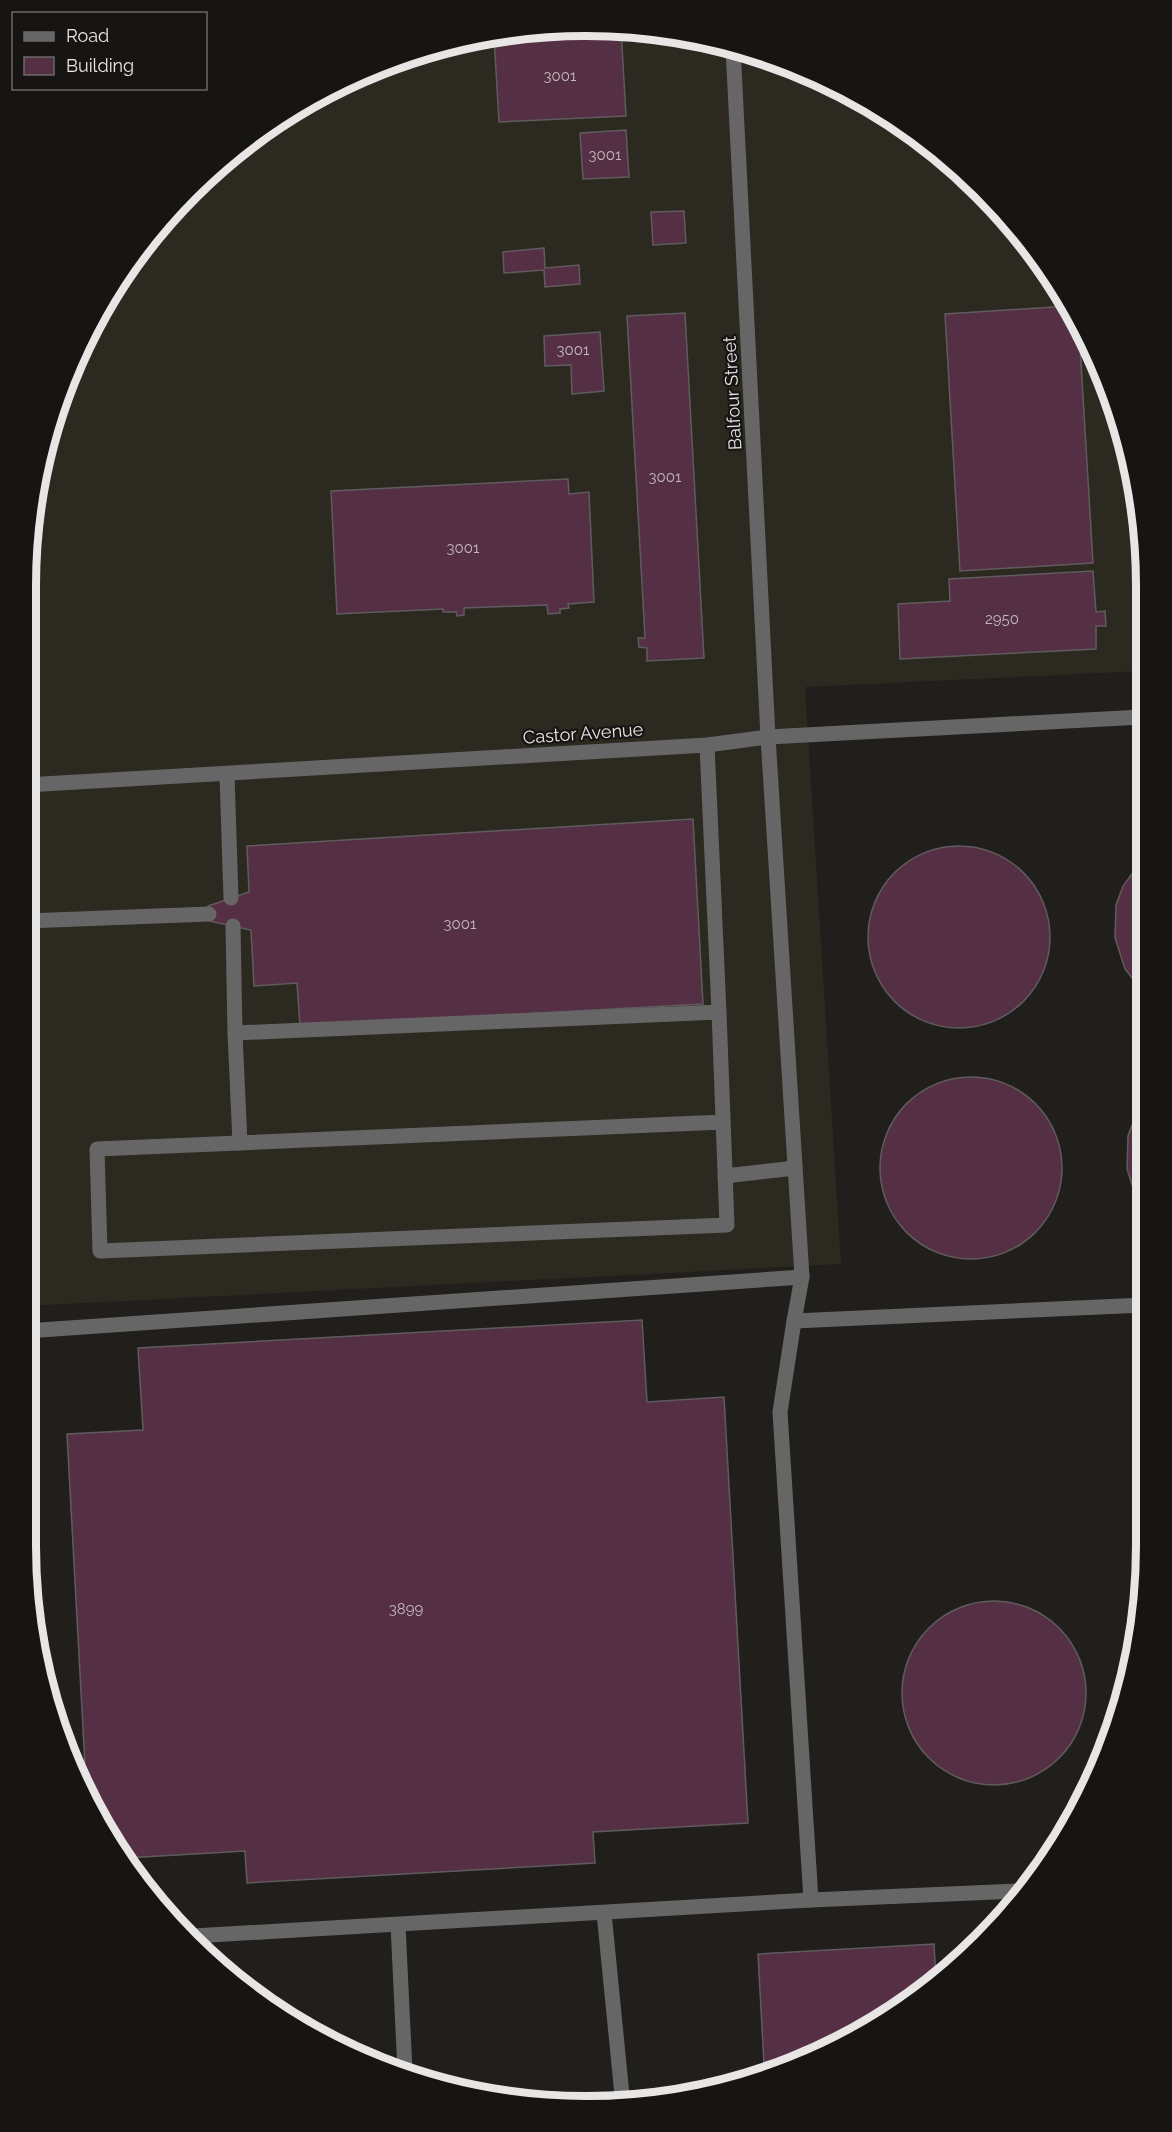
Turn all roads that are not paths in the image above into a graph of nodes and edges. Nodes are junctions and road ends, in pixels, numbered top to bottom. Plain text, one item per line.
1 (733, 57) edge
2 (1136, 717) edge
3 (768, 737) junction
4 (707, 744) junction
5 (227, 775) junction
6 (36, 785) edge
7 (231, 898) dead end
8 (209, 914) dead end
9 (36, 921) edge
10 (233, 926) dead end
11 (719, 1012) junction
12 (235, 1033) junction
13 (723, 1122) junction
14 (240, 1143) junction
15 (795, 1168) junction
16 (725, 1176) junction
17 (802, 1277) junction
18 (1136, 1305) edge
19 (794, 1320) junction
20 (36, 1330) edge
21 (1014, 1891) edge
22 (811, 1900) junction
23 (604, 1914) junction
24 (398, 1925) junction
25 (198, 1936) edge
26 (405, 2065) edge
27 (622, 2095) edge

1 - 3 street, Balfour Street
2 - 3 street, Castor Avenue
3 - 4 street, Castor Avenue
3 - 15 street, Balfour Street
4 - 5 street, Castor Avenue
4 - 11 street
5 - 6 street, Castor Avenue
5 - 7 street
8 - 9 street
10 - 12 street
11 - 12 street
11 - 13 street
12 - 14 street
13 - 14 street
13 - 16 street
14 - 16 street
15 - 16 street
15 - 17 street, Balfour Street
17 - 19 street, Balfour Street
17 - 20 street
18 - 19 street
19 - 22 street, Balfour Street
21 - 22 street
22 - 23 street
23 - 24 street
23 - 27 street
24 - 25 street
24 - 26 street

